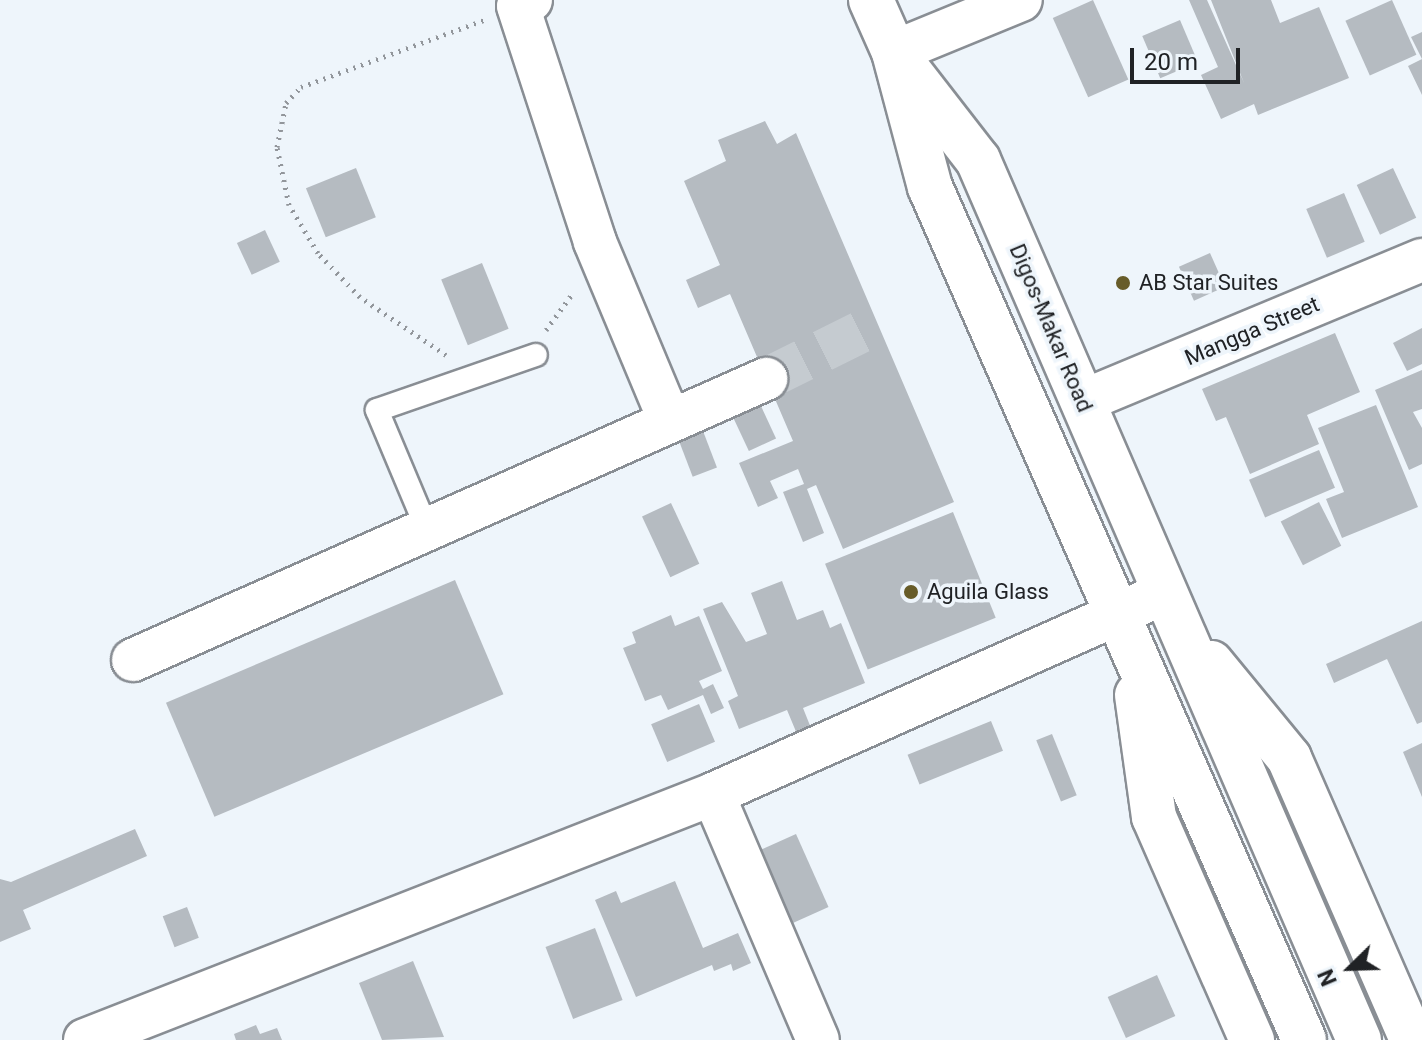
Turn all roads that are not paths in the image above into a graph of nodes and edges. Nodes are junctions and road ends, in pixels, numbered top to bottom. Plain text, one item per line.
1 (871, 0) edge
2 (1021, 0) edge
3 (522, 2) edge
4 (894, 52) junction
5 (1422, 260) edge
6 (538, 346) road end
7 (766, 379) tunnel mouth
8 (1083, 401) junction
9 (670, 421) junction
10 (427, 529) junction
11 (1170, 607) junction
12 (1124, 628) junction
13 (133, 660) dead end
14 (713, 794) junction
15 (85, 1040) edge
16 (818, 1040) edge
17 (1252, 1040) edge
18 (1304, 1040) edge
19 (1359, 1040) edge
20 (1412, 1040) edge

1 - 4 main road, Digos-Makar Road
2 - 4 street
3 - 9 street
4 - 8 main road, Digos-Makar Road
4 - 12 main road, Digos-Makar Road
5 - 8 street, Mangga Street
6 - 10 lane
7 - 9 street
8 - 11 main road, Digos-Makar Road
9 - 10 street
10 - 13 street
11 - 12 street
11 - 19 main road, Digos-Makar Road
11 - 20 main road, Digos-Makar Road
12 - 14 street
12 - 17 main road, Digos-Makar Road
12 - 18 main road, Digos-Makar Road
14 - 15 street
14 - 16 street

